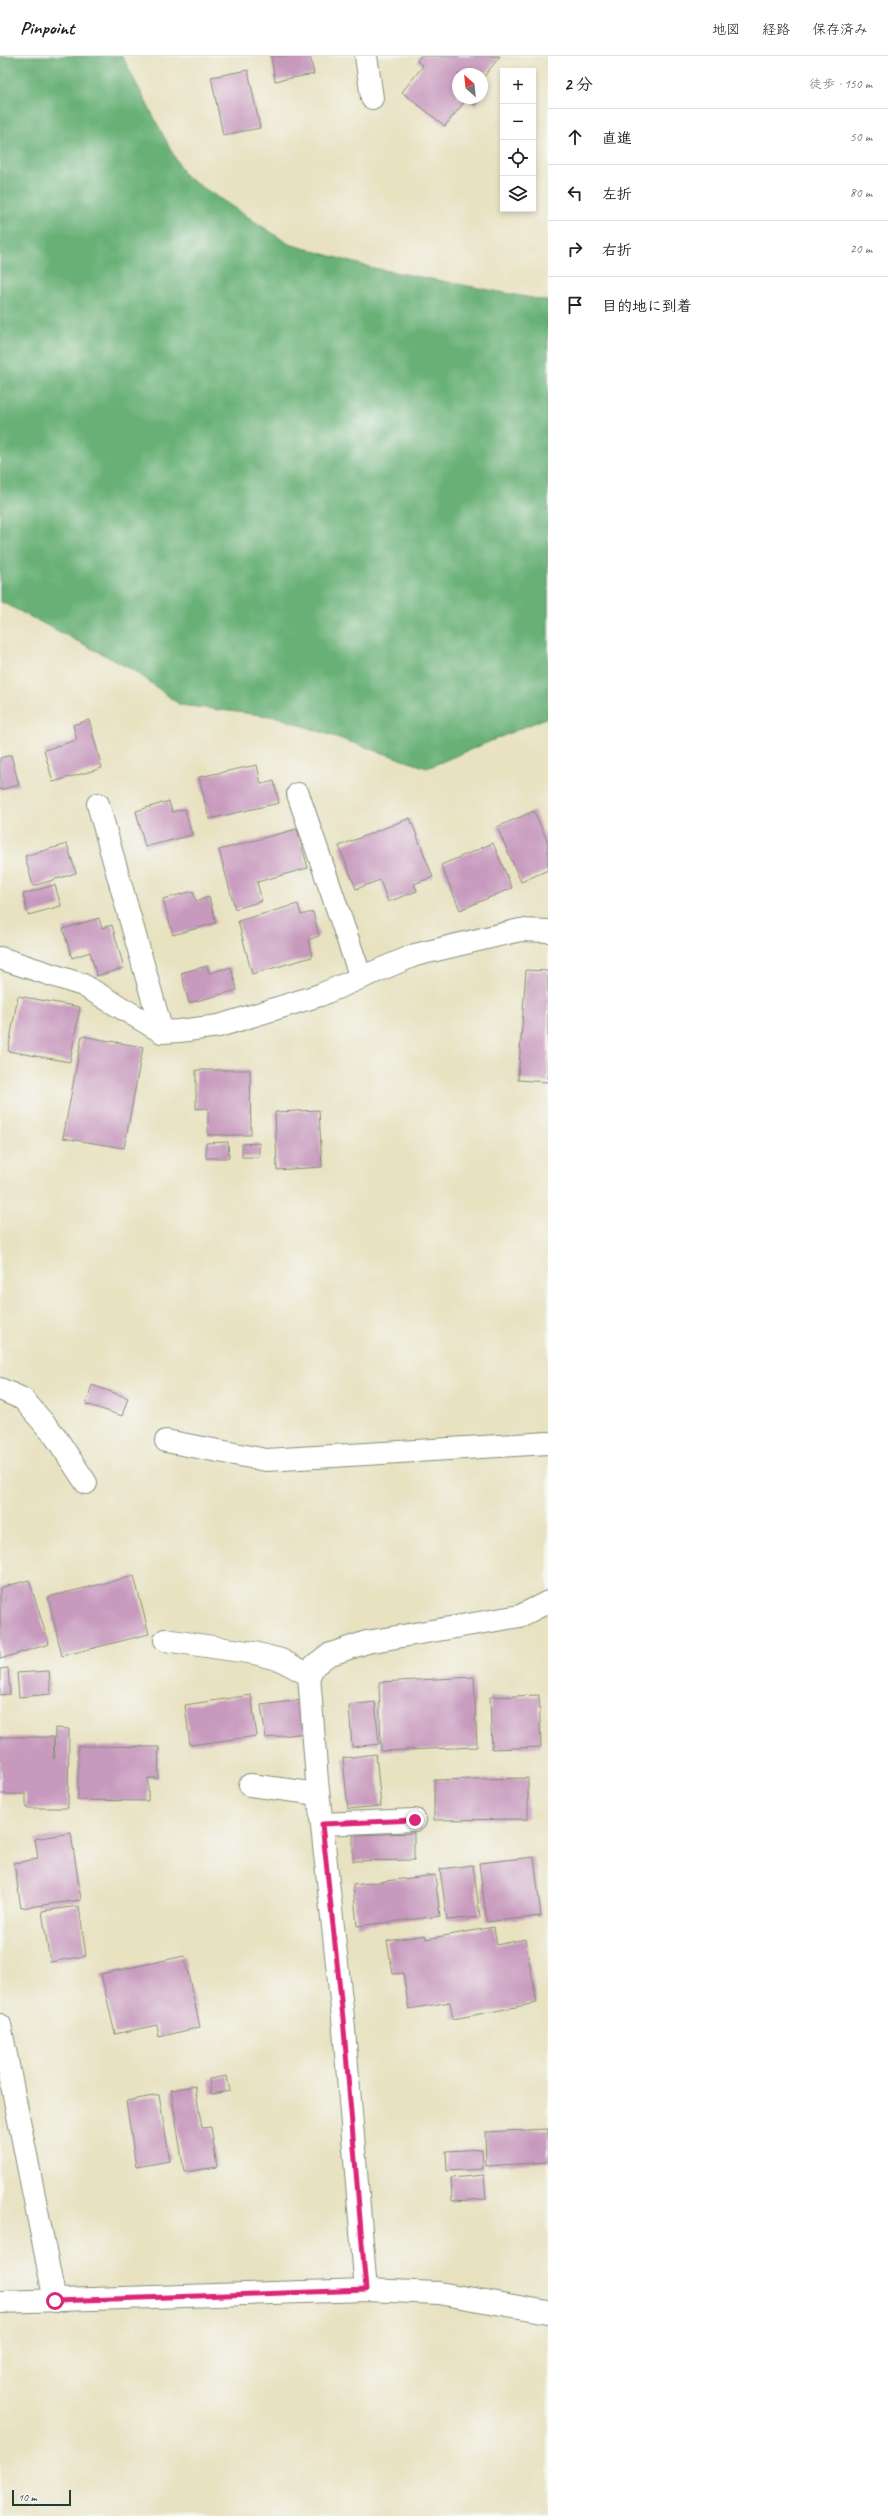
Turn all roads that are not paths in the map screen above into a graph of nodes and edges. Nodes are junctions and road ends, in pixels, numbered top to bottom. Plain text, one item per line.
1 (366, 56) edge
2 (372, 98) dead end
3 (298, 794) dead end
4 (98, 804) dead end
5 (548, 930) edge
6 (0, 958) edge
7 (361, 978) junction
8 (162, 1032) junction
9 (0, 1389) edge
10 (166, 1441) dead end
11 (548, 1443) edge
12 (86, 1483) dead end
13 (548, 1602) edge
14 (165, 1640) dead end
15 (309, 1675) junction
16 (250, 1785) dead end
17 (318, 1794) junction
18 (415, 1820) dead end
19 (322, 1824) junction
20 (0, 2025) edge
21 (366, 2290) junction
22 (55, 2301) junction
23 (0, 2302) edge
24 (548, 2312) edge

1 - 2 street
3 - 7 street
4 - 8 street
5 - 7 street
6 - 8 street
7 - 8 street
9 - 12 street
10 - 11 street
13 - 15 street
14 - 15 street
15 - 17 street
16 - 17 street
17 - 19 street
18 - 19 street
19 - 21 street
20 - 22 street
21 - 22 street
21 - 24 street
22 - 23 street

